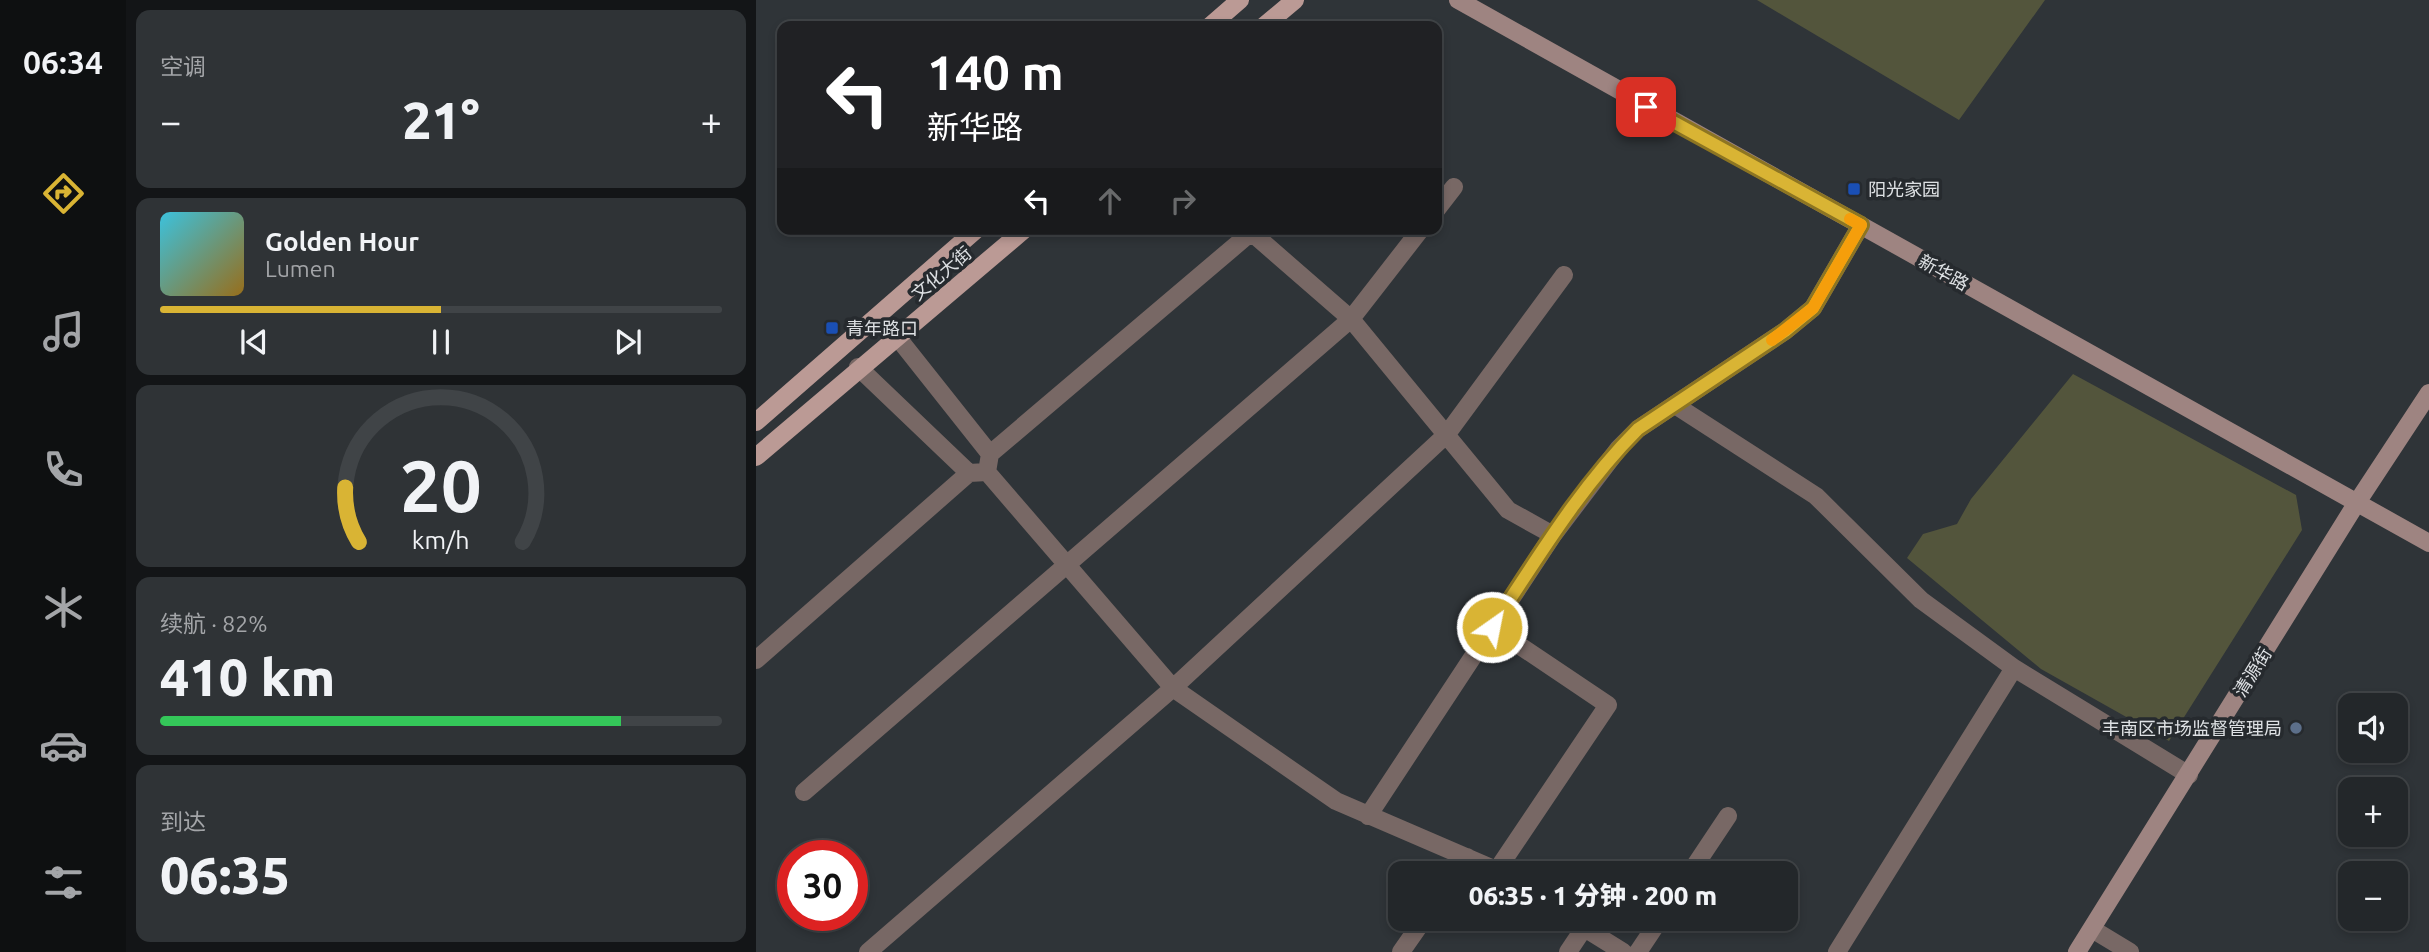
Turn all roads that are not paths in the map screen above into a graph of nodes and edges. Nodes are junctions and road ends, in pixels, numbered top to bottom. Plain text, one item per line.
1 (1240, 0) edge
2 (1295, 0) edge
3 (1458, 0) edge
4 (1216, 21) edge
5 (1270, 21) edge
6 (1454, 187) dead end
7 (1442, 203) edge
8 (1861, 225) junction
9 (971, 235) edge
10 (1018, 235) edge
11 (1248, 235) edge
12 (1257, 235) edge
13 (1416, 235) edge
14 (1564, 275) dead end
15 (1351, 319) junction
16 (898, 338) junction
17 (858, 368) junction
18 (2429, 393) edge
19 (1675, 405) junction
20 (756, 422) edge
21 (1447, 434) junction
22 (990, 454) junction
23 (756, 457) edge
24 (978, 472) junction
25 (2356, 504) junction
26 (1553, 534) junction
27 (2429, 543) edge
28 (1067, 566) junction
29 (1492, 627) junction
30 (756, 660) edge
31 (2014, 668) junction
32 (1173, 688) junction
33 (2189, 775) junction
34 (804, 792) dead end
35 (1368, 816) junction
36 (1728, 817) dead end
37 (1467, 857) junction
38 (1464, 861) edge
39 (1476, 861) edge
40 (1507, 861) edge
41 (1698, 861) edge
42 (2092, 929) junction
43 (1416, 931) edge
44 (1575, 931) edge
45 (1588, 931) edge
46 (1652, 931) edge
47 (868, 952) edge
48 (1401, 952) edge
49 (1568, 952) edge
50 (1623, 952) edge
51 (1638, 952) edge
52 (1837, 952) edge
53 (2077, 952) edge
54 (2130, 952) edge

1 - 4 main road
2 - 5 main road
3 - 8 street, 新华路
6 - 7 street
8 - 19 street
8 - 25 street, 新华路
9 - 20 main road, 文化大街
10 - 16 main road, 文化大街
11 - 22 street
12 - 15 street
13 - 15 street
14 - 21 street
15 - 21 street
15 - 28 street
16 - 17 main road, 文化大街
16 - 22 street
17 - 23 main road, 文化大街
17 - 24 street
18 - 25 street, 清源街
19 - 26 street
19 - 31 street
21 - 26 street
21 - 32 street
22 - 24 street
24 - 28 street
24 - 30 street
25 - 27 street, 新华路
25 - 33 street, 清源街
26 - 29 street
28 - 32 street
28 - 34 street
29 - 35 street
29 - 40 street
31 - 33 street
31 - 52 street
32 - 35 street
32 - 47 street
33 - 42 street, 清源街
35 - 37 street
36 - 41 street
37 - 38 street
37 - 39 street
42 - 53 street, 清源街
42 - 54 street
43 - 48 street
44 - 49 street
45 - 50 street
46 - 51 street

